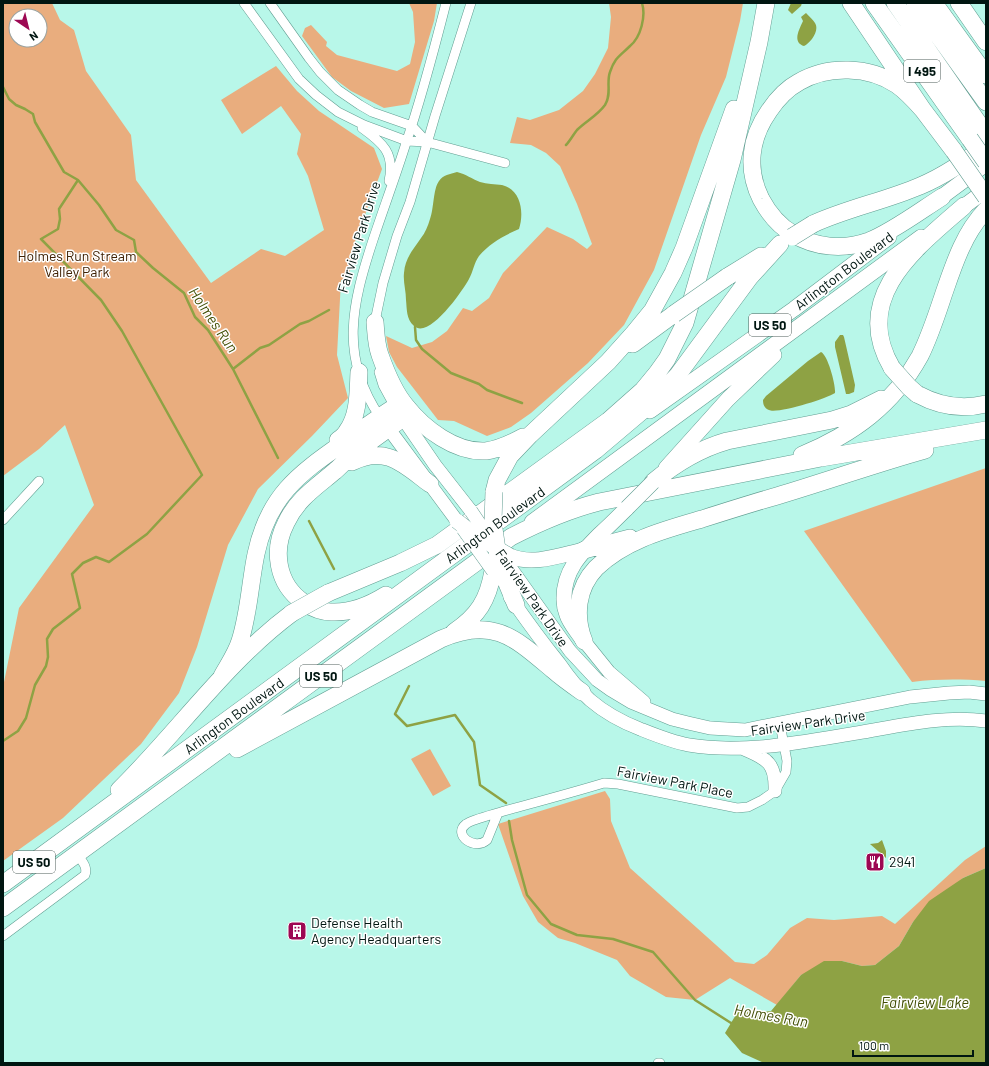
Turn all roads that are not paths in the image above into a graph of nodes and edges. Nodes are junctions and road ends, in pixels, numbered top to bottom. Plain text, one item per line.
1 (244, 3) edge
2 (270, 3) edge
3 (446, 3) edge
4 (471, 3) edge
5 (766, 3) edge
6 (851, 3) edge
7 (874, 3) edge
8 (895, 3) edge
9 (915, 3) edge
10 (934, 3) edge
11 (958, 3) edge
12 (970, 3) edge
13 (986, 41) edge
14 (759, 42) junction
15 (986, 75) edge
16 (986, 102) edge
17 (923, 110) junction
18 (346, 117) junction
19 (412, 126) junction
20 (981, 137) edge
21 (407, 141) junction
22 (428, 142) junction
23 (505, 163) dead end
24 (986, 163) edge
25 (986, 190) edge
26 (942, 197) junction
27 (986, 197) edge
28 (964, 206) junction
29 (383, 209) junction
30 (986, 210) edge
31 (780, 244) junction
32 (836, 300) junction
33 (375, 322) junction
34 (359, 372) junction
35 (596, 374) junction
36 (898, 374) junction
37 (986, 404) edge
38 (399, 413) junction
39 (384, 422) junction
40 (543, 423) junction
41 (986, 431) edge
42 (596, 450) junction
43 (320, 459) junction
44 (337, 469) junction
45 (761, 470) junction
46 (39, 481) dead end
47 (653, 482) junction
48 (430, 484) junction
49 (3, 520) edge
50 (457, 521) junction
51 (665, 530) junction
52 (512, 537) junction
53 (462, 548) junction
54 (584, 550) junction
55 (500, 560) junction
56 (516, 605) joint
57 (451, 635) junction
58 (584, 641) junction
59 (222, 676) junction
60 (582, 692) junction
61 (986, 694) edge
62 (655, 711) junction
63 (986, 721) edge
64 (780, 724) junction
65 (208, 735) junction
66 (784, 744) junction
67 (740, 748) junction
68 (167, 789) junction
69 (775, 791) junction
70 (498, 813) dead end
71 (64, 840) junction
72 (77, 854) junction
73 (3, 884) edge
74 (3, 897) edge
75 (3, 908) edge
76 (3, 936) edge

1 - 18 street
2 - 19 street
3 - 19 street, Fairview Park Drive
4 - 22 street, Fairview Park Drive
5 - 14 highway
6 - 17 highway
7 - 20 highway, I 495
8 - 20 highway, I 495
9 - 16 highway, I 495
10 - 15 highway
11 - 13 highway
12 - 13 highway
14 - 35 highway
14 - 59 highway, bridge
17 - 26 highway
17 - 27 highway, bridge
18 - 21 street
18 - 29 street
19 - 21 street, Fairview Park Drive
19 - 22 street
20 - 24 highway, I 495, bridge
20 - 31 highway, bridge
21 - 22 street
21 - 29 street, Fairview Park Drive
22 - 23 street
22 - 33 street, Fairview Park Drive
24 - 26 main road, Arlington Boulevard / US 50
25 - 28 main road, Arlington Boulevard / US 50
26 - 42 main road, Arlington Boulevard / US 50
28 - 32 main road, Arlington Boulevard / US 50
28 - 36 highway
29 - 34 street, Fairview Park Drive
30 - 36 highway
31 - 35 highway, bridge
31 - 42 highway
32 - 47 main road
32 - 52 main road, Arlington Boulevard / US 50
33 - 38 street, Fairview Park Drive
33 - 40 highway
34 - 39 street, Fairview Park Drive
34 - 43 highway
35 - 40 highway
36 - 37 highway, bridge
36 - 45 highway
36 - 47 highway
38 - 39 highway
38 - 55 main road, Fairview Park Drive, bridge
39 - 43 highway
39 - 44 highway
39 - 48 main road, Fairview Park Drive
40 - 55 highway, bridge
41 - 45 highway
41 - 51 highway
42 - 53 highway, Arlington Boulevard / US 50
43 - 59 highway
44 - 48 highway
44 - 53 highway
45 - 52 highway
46 - 49 street
47 - 54 main road, bridge
48 - 50 main road, Fairview Park Drive
50 - 55 main road, Fairview Park Drive, bridge
50 - 55 main road, bridge
51 - 54 highway
51 - 58 highway
52 - 68 highway, Arlington Boulevard / US 50
53 - 65 highway, Arlington Boulevard / US 50
54 - 55 main road
54 - 58 main road
55 - 56 highway
55 - 57 highway
55 - 62 main road, Fairview Park Drive
56 - 60 main road, Fairview Park Drive
57 - 60 highway
57 - 68 highway
58 - 62 main road
59 - 71 highway
60 - 67 main road, Fairview Park Drive
61 - 64 main road, Fairview Park Drive
62 - 64 main road, Fairview Park Drive
63 - 66 main road, Fairview Park Drive
64 - 66 street, Fairview Park Place
65 - 71 highway, Arlington Boulevard / US 50
65 - 74 highway
66 - 67 main road, Fairview Park Drive
66 - 69 street, Fairview Park Place
67 - 69 main road
68 - 72 highway, Arlington Boulevard / US 50
69 - 70 street, Fairview Park Place
71 - 73 highway, Arlington Boulevard / US 50
72 - 75 highway, Arlington Boulevard / US 50
72 - 76 street

